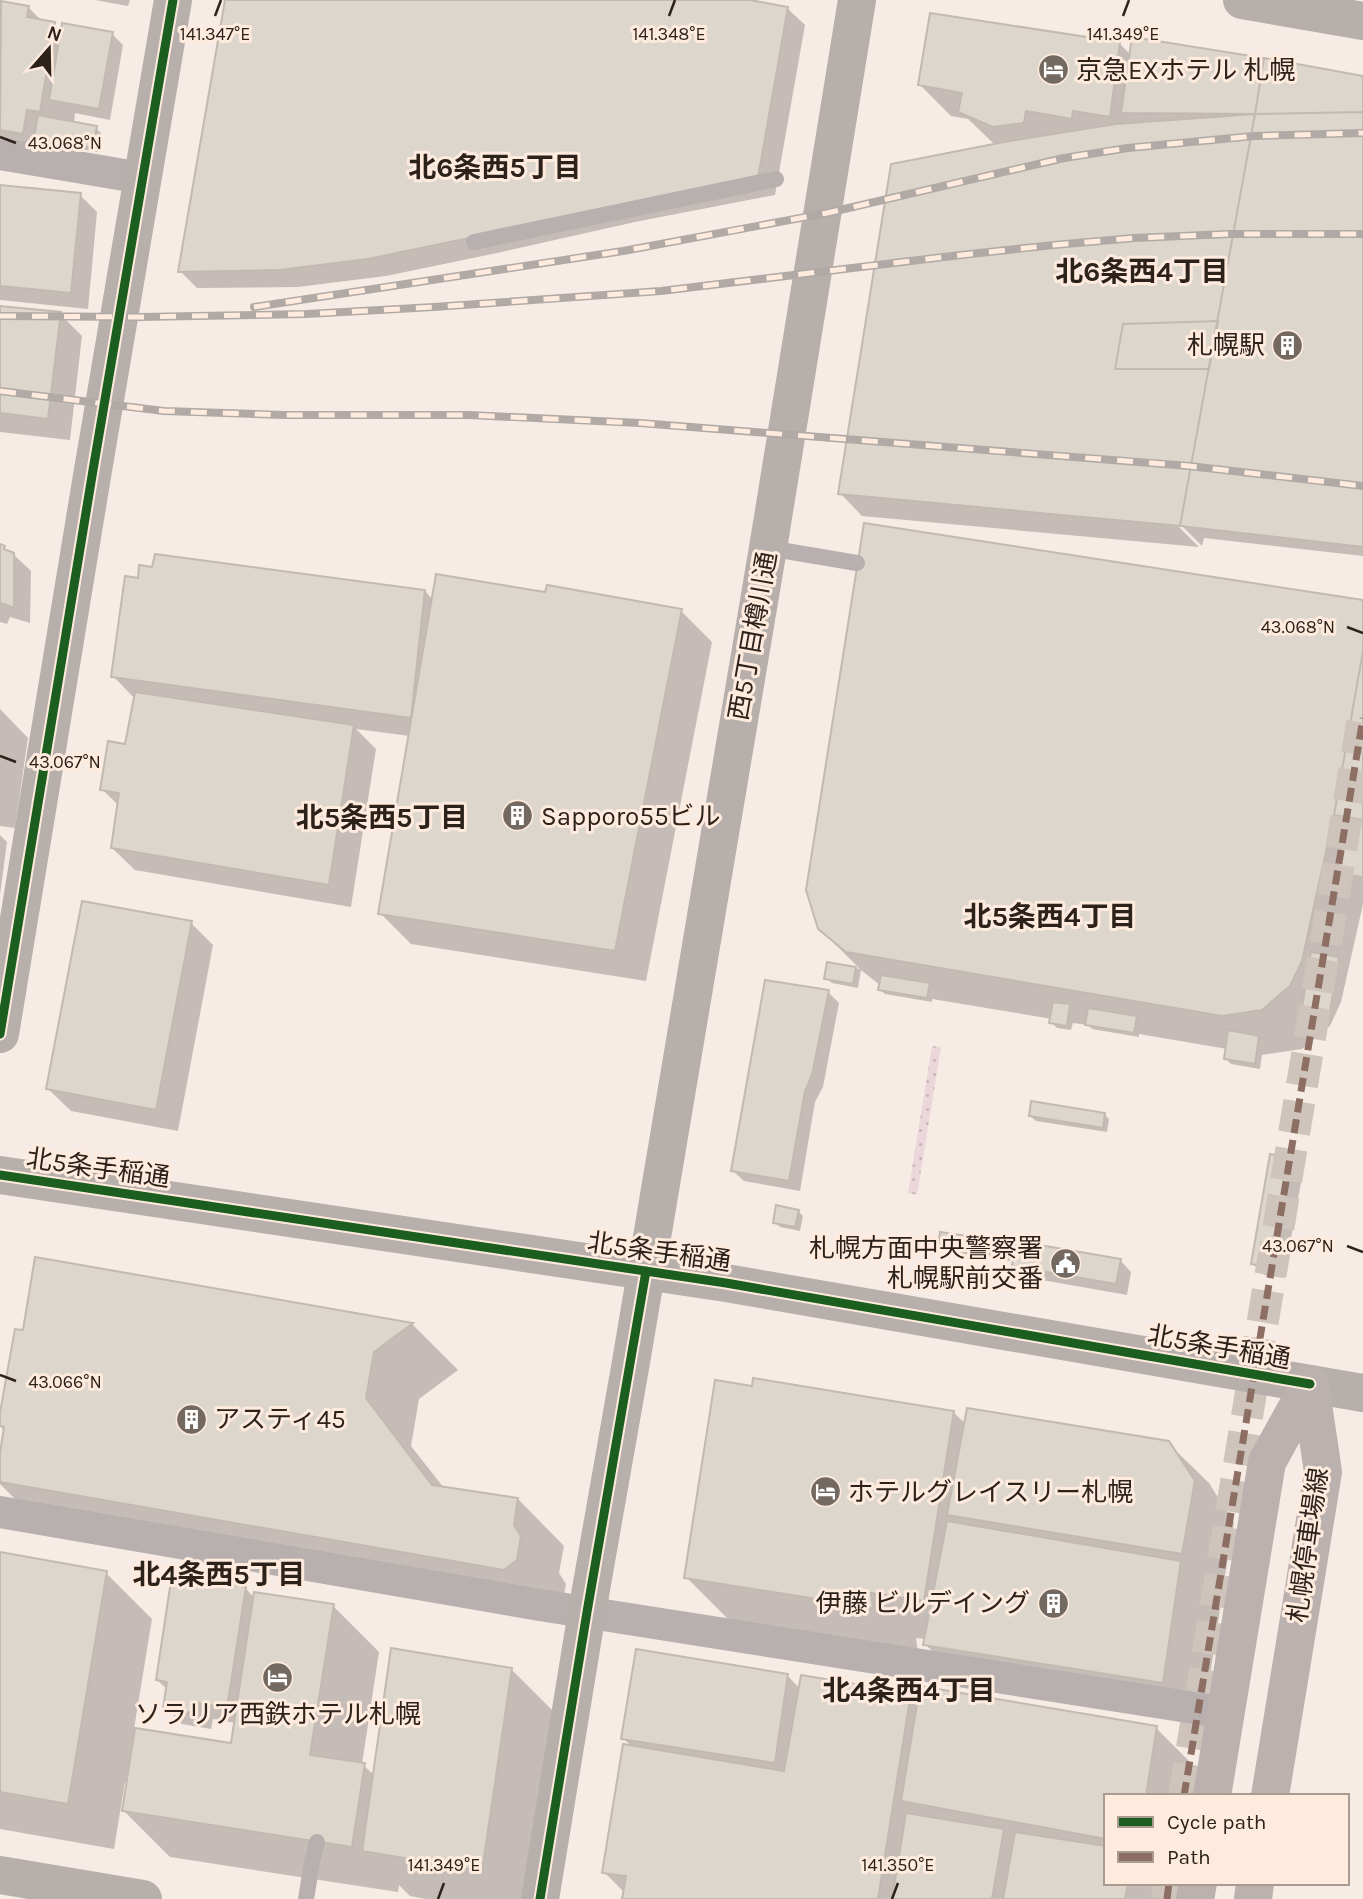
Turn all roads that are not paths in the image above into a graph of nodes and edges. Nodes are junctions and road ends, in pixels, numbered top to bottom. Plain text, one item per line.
1 (173, 0) edge
2 (858, 0) edge
3 (1242, 0) edge
4 (1363, 21) edge
5 (0, 154) edge
6 (142, 178) junction
7 (776, 179) dead end
8 (474, 242) dead end
9 (768, 548) junction
10 (857, 563) dead end
11 (0, 1034) edge
12 (0, 1175) edge
13 (646, 1271) junction
14 (1310, 1384) junction
15 (1363, 1393) edge
16 (0, 1512) edge
17 (587, 1612) junction
18 (1226, 1713) junction
19 (1212, 1794) edge
20 (1270, 1794) edge
21 (317, 1842) dead end
22 (0, 1875) edge
23 (143, 1899) edge
24 (306, 1899) edge
25 (540, 1899) edge

1 - 6 street
2 - 9 street, 西5丁目樽川通
3 - 4 street
5 - 6 street
6 - 11 street
7 - 8 lane
9 - 10 lane
9 - 13 street, 西5丁目樽川通
12 - 13 street, 北5条手稲通
13 - 14 street, 北5条手稲通
13 - 17 street, 西5丁目樽川通
14 - 15 street, 北5条手稲通
14 - 18 main road, 札幌停車場線
14 - 20 main road, 札幌停車場線
16 - 17 street
17 - 18 street
17 - 25 street, 西5丁目樽川通
18 - 19 main road, 札幌停車場線
21 - 24 lane
22 - 23 street

